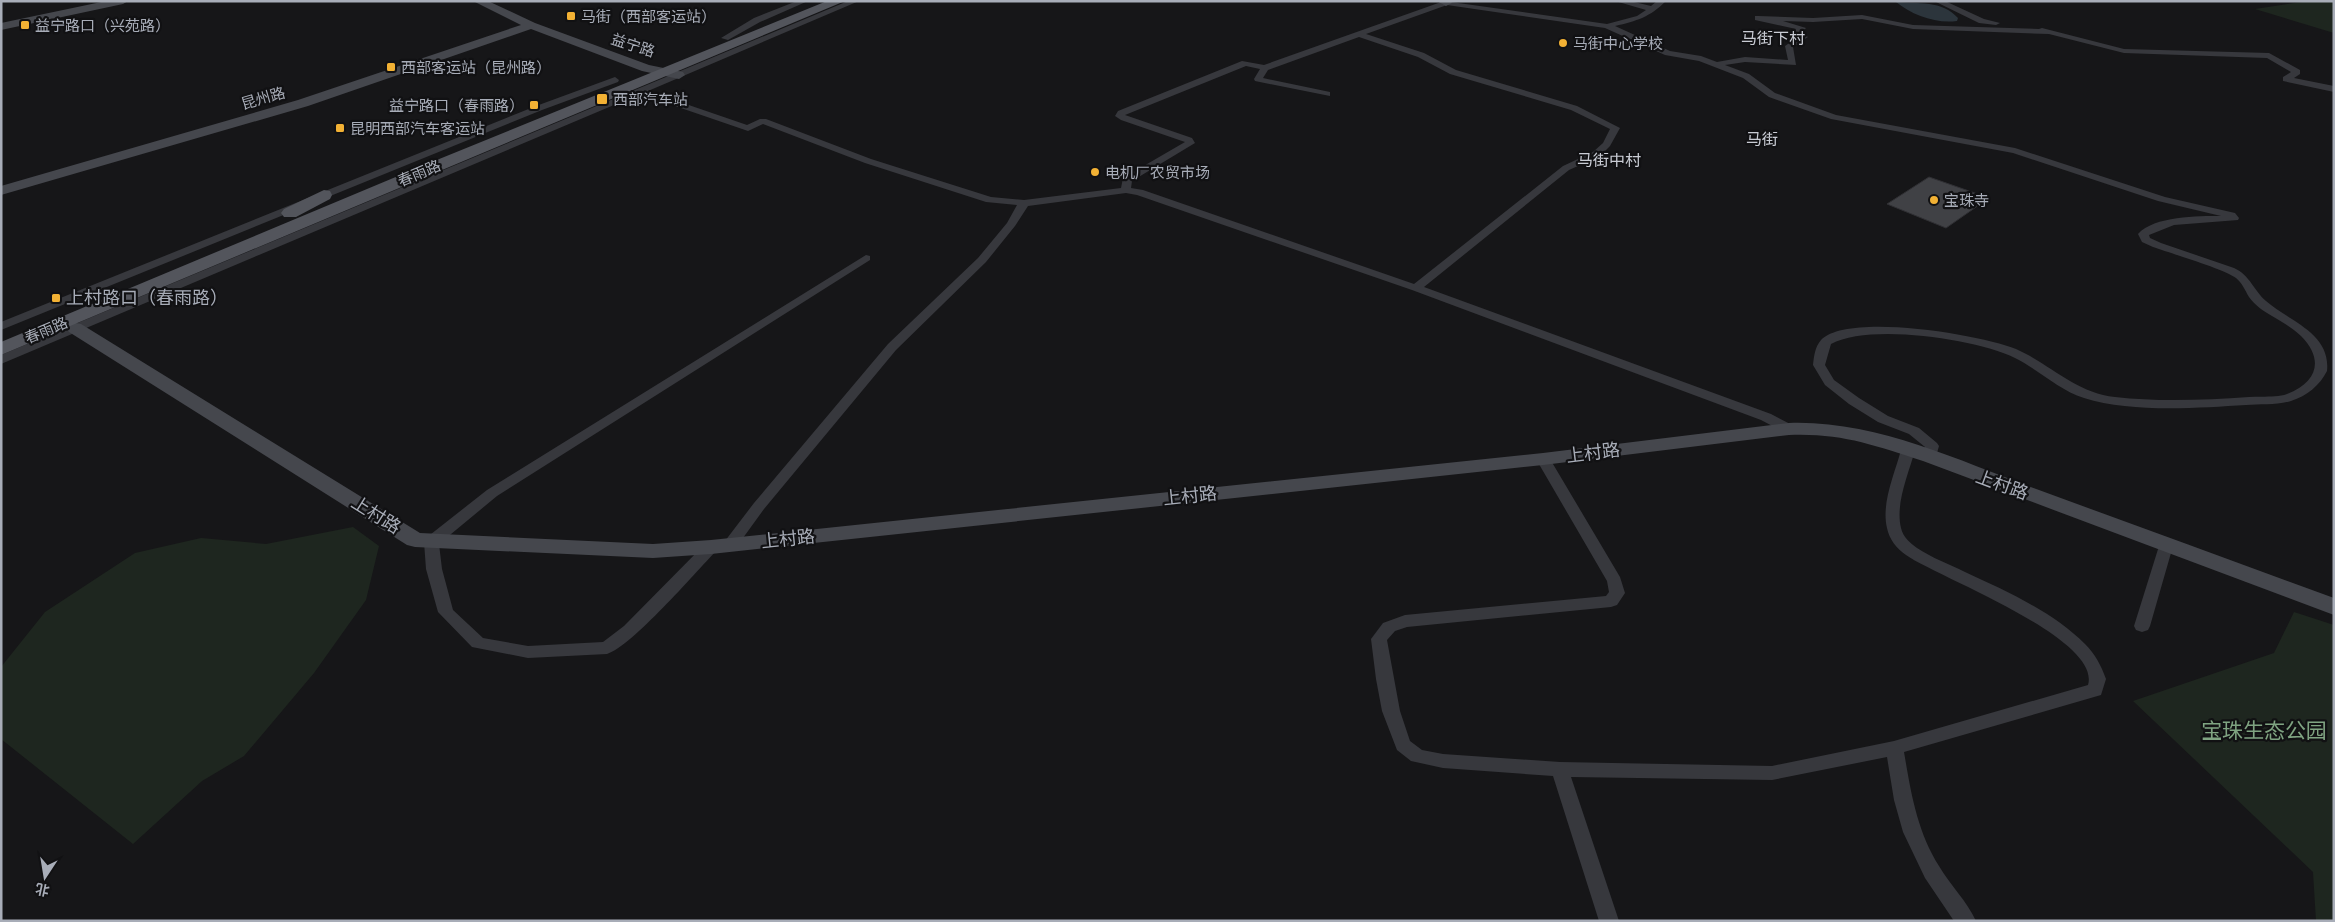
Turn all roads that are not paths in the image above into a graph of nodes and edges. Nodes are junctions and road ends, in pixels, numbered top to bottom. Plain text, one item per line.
1 (108, 1) edge
2 (123, 1) edge
3 (478, 1) edge
4 (498, 1) edge
5 (804, 1) edge
6 (839, 1) edge
7 (855, 1) edge
8 (1618, 1) edge
9 (1662, 1) edge
10 (1938, 1) edge
11 (819, 2) edge
12 (1444, 2) edge
13 (1654, 9) junction
14 (1, 26) edge
15 (531, 26) junction
16 (1607, 26) junction
17 (2049, 32) junction
18 (1360, 35) junction
19 (725, 38) junction
20 (1716, 64) junction
21 (1265, 68) junction
22 (663, 70) junction
23 (615, 80) junction
24 (2334, 89) edge
25 (639, 91) junction
26 (1327, 94) dead end
27 (428, 170) junction
28 (1126, 190) junction
29 (1, 191) edge
30 (324, 195) junction
31 (1024, 203) junction
32 (337, 218) junction
33 (231, 243) junction
34 (866, 258) dead end
35 (1416, 288) junction
36 (1, 326) edge
37 (75, 328) junction
38 (1, 338) edge
39 (1, 349) edge
40 (1, 360) edge
41 (1789, 429) junction
42 (1908, 450) junction
43 (1930, 458) junction
44 (1543, 459) junction
45 (431, 542) junction
46 (721, 546) junction
47 (2166, 546) junction
48 (2334, 608) edge
49 (2142, 626) dead end
50 (1894, 748) junction
51 (1560, 769) junction
52 (1609, 921) edge
53 (1966, 921) edge

1 - 14 street
2 - 14 street
3 - 15 street, 益宁路
4 - 22 street, 益宁路
5 - 19 street
6 - 22 main road, 春雨路
7 - 22 street
8 - 13 street
9 - 13 street
10 - 17 street
11 - 19 main road, 春雨路
12 - 16 street
12 - 18 street
13 - 16 street
15 - 22 street, 益宁路
15 - 29 street, 昆州路
16 - 20 street
17 - 20 street
17 - 24 street
18 - 21 street
18 - 35 street
19 - 22 main road, 春雨路
20 - 43 street
21 - 26 street
21 - 28 street
22 - 23 main road, 春雨路
22 - 25 street
22 - 27 main road, 春雨路
23 - 30 street
23 - 33 main road, 春雨路
25 - 31 street
25 - 32 street
27 - 32 main road
27 - 39 main road, 春雨路
28 - 31 street
28 - 35 street
30 - 33 main road
30 - 36 street
31 - 46 street
32 - 37 street
33 - 38 main road, 春雨路
34 - 45 street
35 - 41 street
37 - 40 street
37 - 45 street, 上村路
41 - 42 street, 上村路
41 - 44 street, 上村路
42 - 43 street, 上村路
42 - 50 street
43 - 47 street, 上村路
44 - 46 street, 上村路
44 - 51 street
45 - 46 street, 上村路
45 - 46 street
47 - 48 street, 上村路
47 - 49 street
50 - 51 street
50 - 53 street
51 - 52 street

